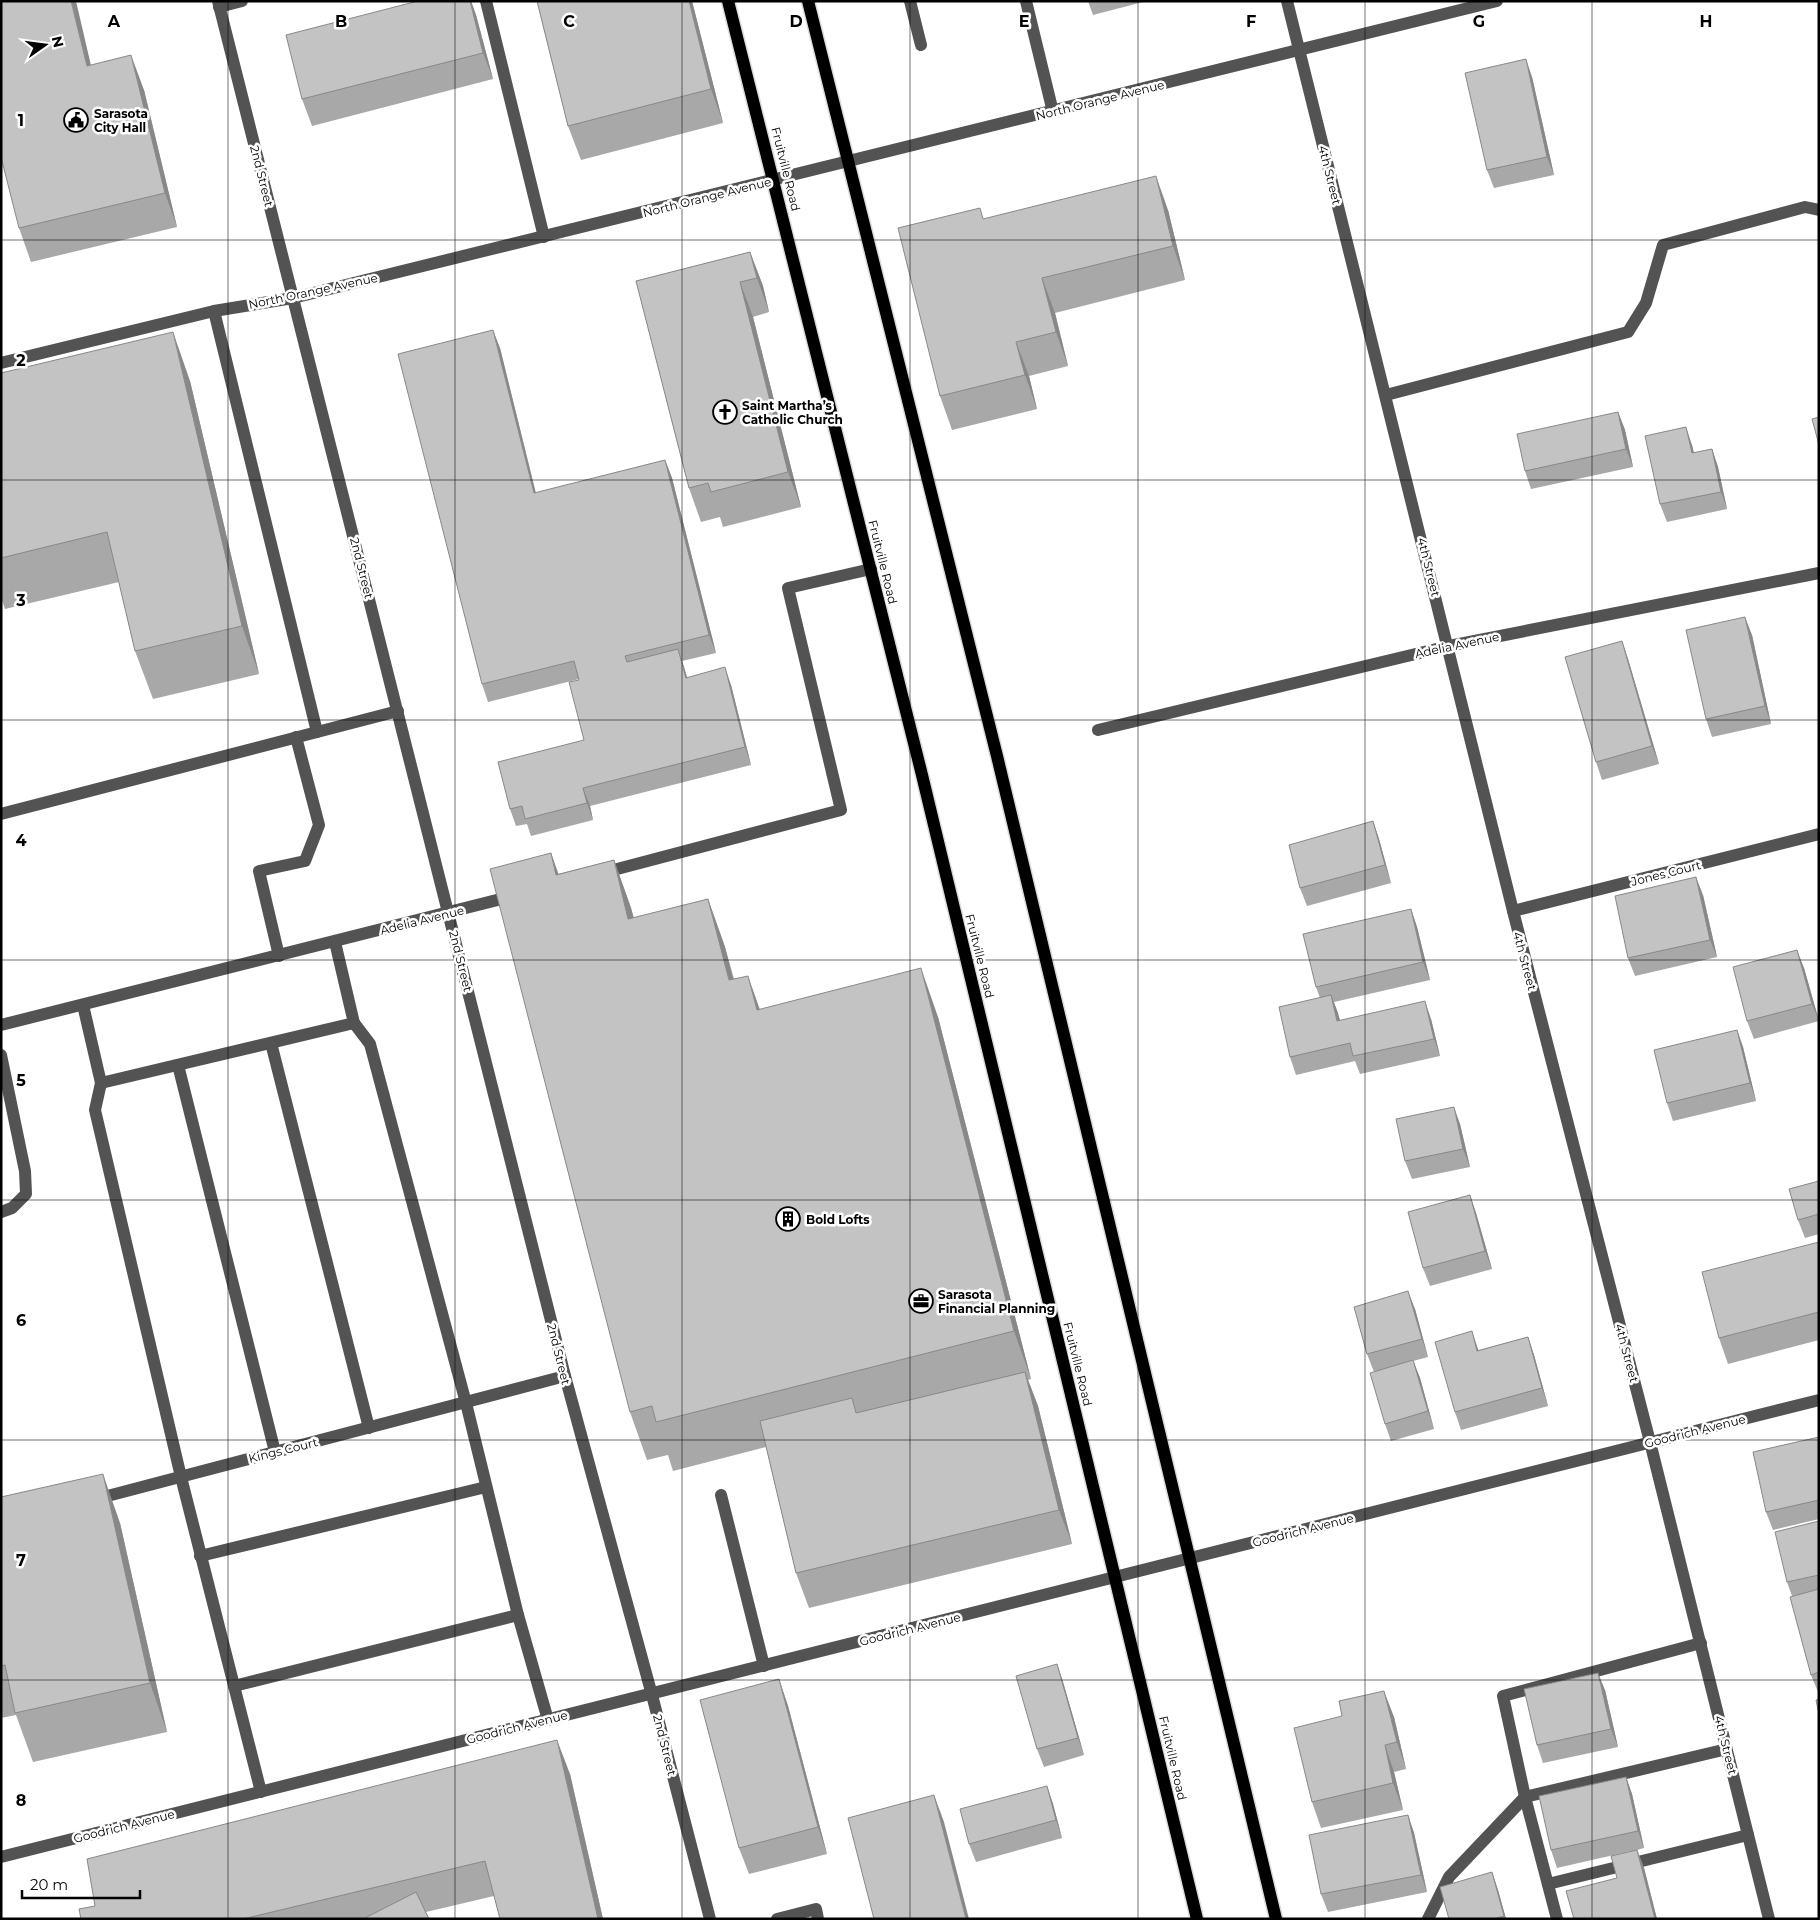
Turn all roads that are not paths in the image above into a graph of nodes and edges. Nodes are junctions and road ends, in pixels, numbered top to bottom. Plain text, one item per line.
1 (242, 1) edge
2 (486, 1) edge
3 (728, 1) edge
4 (808, 1) edge
5 (910, 1) edge
6 (1026, 1) edge
7 (1287, 1) edge
8 (1497, 1) edge
9 (218, 4) edge
10 (921, 45) dead end
11 (1299, 51) junction
12 (1054, 112) junction
13 (850, 162) junction
14 (775, 180) junction
15 (1819, 210) edge
16 (544, 237) junction
17 (293, 298) junction
18 (214, 311) junction
19 (1, 363) edge
20 (1386, 395) junction
21 (871, 569) junction
22 (1819, 573) edge
23 (1448, 646) junction
24 (398, 711) junction
25 (1098, 730) dead end
26 (317, 732) junction
27 (296, 737) junction
28 (1, 814) edge
29 (1819, 834) edge
30 (592, 875) edge
31 (526, 893) edge
32 (1513, 911) junction
33 (449, 913) junction
34 (335, 942) junction
35 (279, 956) junction
36 (83, 1005) junction
37 (354, 1023) junction
38 (1, 1025) edge
39 (271, 1043) junction
40 (1, 1055) edge
41 (178, 1065) junction
42 (101, 1083) junction
43 (1, 1212) edge
44 (564, 1376) junction
45 (1819, 1400) edge
46 (466, 1403) junction
47 (370, 1428) junction
48 (1650, 1442) junction
49 (275, 1452) junction
50 (181, 1477) junction
51 (486, 1487) junction
52 (721, 1495) dead end
53 (86, 1501) edge
54 (200, 1556) junction
55 (1190, 1559) junction
56 (1115, 1577) junction
57 (518, 1615) junction
58 (1700, 1643) junction
59 (764, 1666) junction
60 (234, 1686) junction
61 (652, 1695) junction
62 (548, 1720) junction
63 (1727, 1749) junction
64 (261, 1792) junction
65 (1525, 1796) junction
66 (1748, 1835) junction
67 (1, 1858) edge
68 (1548, 1884) junction
69 (710, 1919) edge
70 (777, 1919) edge
71 (818, 1919) edge
72 (1197, 1919) edge
73 (1276, 1919) edge
74 (1428, 1919) edge
75 (1557, 1919) edge
76 (1769, 1919) edge

1 - 9 street
2 - 16 street
3 - 14 main road, Fruitville Road
4 - 13 main road
5 - 10 street
6 - 12 street
7 - 11 street, 4th Street
8 - 11 street, North Orange Avenue
9 - 17 street, 2nd Street
11 - 12 street, North Orange Avenue
11 - 20 street, 4th Street
12 - 13 street, North Orange Avenue
13 - 14 street, North Orange Avenue
13 - 55 main road
14 - 16 street, North Orange Avenue
14 - 21 main road, Fruitville Road
15 - 20 street
16 - 17 street, North Orange Avenue
17 - 18 street, North Orange Avenue
17 - 24 street, 2nd Street
18 - 19 street, North Orange Avenue
18 - 26 street
20 - 23 street, 4th Street
21 - 30 street
21 - 56 main road, Fruitville Road
22 - 23 street, Adelia Avenue
23 - 25 street, Adelia Avenue
23 - 32 street, 4th Street
24 - 26 street
24 - 33 street, 2nd Street
26 - 27 street
27 - 28 street
27 - 35 street
29 - 32 street, Jones Court
31 - 33 street, Adelia Avenue
32 - 48 street, 4th Street
33 - 34 street, Adelia Avenue
33 - 44 street, 2nd Street
34 - 35 street, Adelia Avenue
34 - 37 street
35 - 36 street, Adelia Avenue
36 - 38 street, Adelia Avenue
36 - 42 street
37 - 39 street
37 - 46 street
39 - 41 street
39 - 47 street
40 - 43 street
41 - 42 street
41 - 49 street
42 - 50 street
44 - 46 street, Kings Court
44 - 61 street, 2nd Street
45 - 48 street, Goodrich Avenue
46 - 47 street, Kings Court
46 - 51 street
47 - 49 street, Kings Court
48 - 55 street, Goodrich Avenue
48 - 58 street, 4th Street
49 - 50 street, Kings Court
50 - 53 street, Kings Court
50 - 54 street
51 - 54 street
51 - 57 street
52 - 59 street
54 - 60 street
55 - 56 street, Goodrich Avenue
55 - 73 main road
56 - 59 street, Goodrich Avenue
56 - 72 main road, Fruitville Road
57 - 60 street
57 - 62 street
58 - 63 street, 4th Street
58 - 65 street
59 - 61 street, Goodrich Avenue
60 - 64 street
61 - 62 street, Goodrich Avenue
61 - 69 street, 2nd Street
62 - 64 street, Goodrich Avenue
63 - 65 street
63 - 66 street, 4th Street
64 - 67 street, Goodrich Avenue
65 - 68 street
65 - 74 street
66 - 68 street
66 - 76 street, 4th Street
68 - 75 street
70 - 71 street

